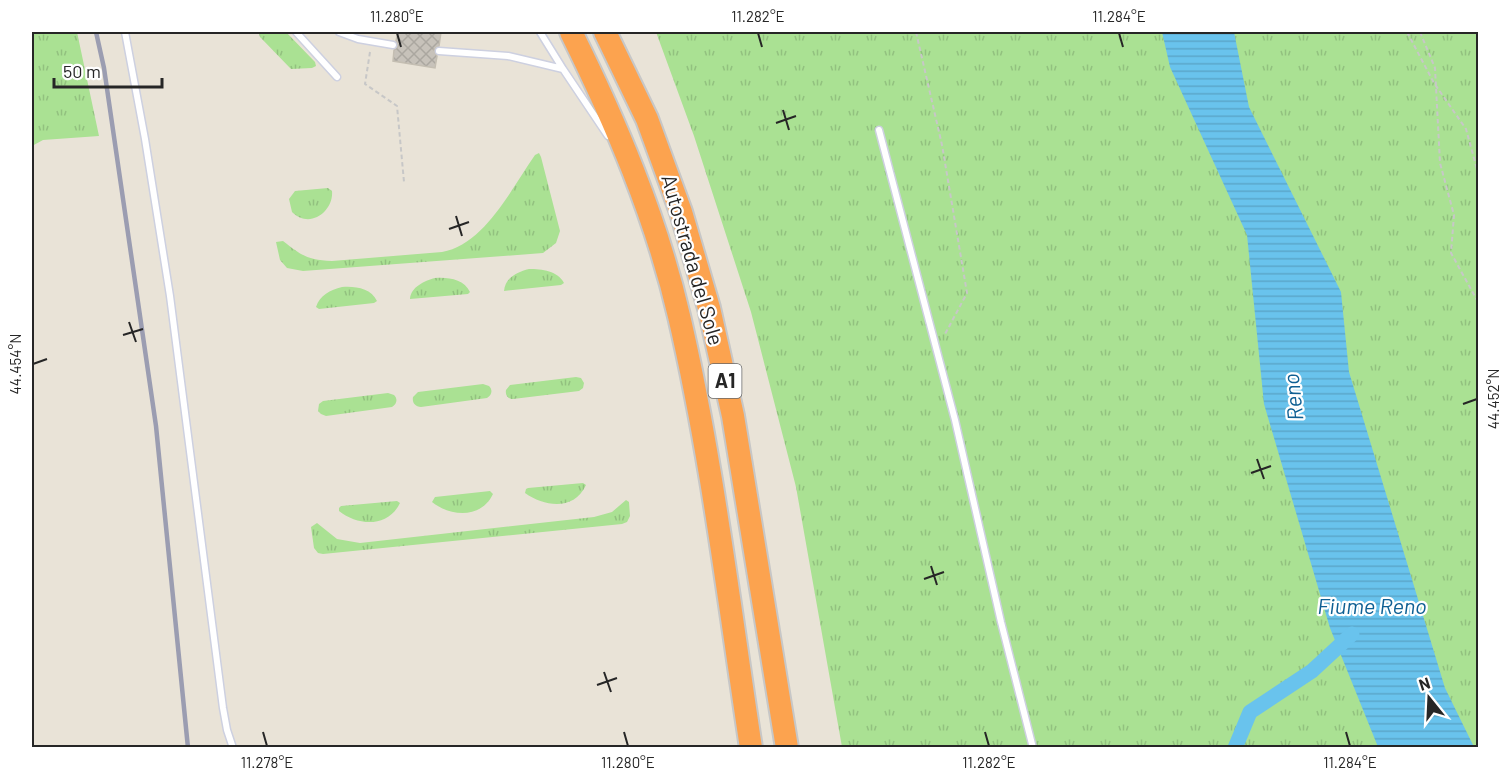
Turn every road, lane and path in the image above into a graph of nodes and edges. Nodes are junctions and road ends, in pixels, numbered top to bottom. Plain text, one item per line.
1 (125, 32) edge
2 (296, 32) edge
3 (339, 32) edge
4 (540, 32) edge
5 (571, 32) edge
6 (605, 32) edge
7 (916, 32) edge
8 (1407, 32) edge
9 (1420, 32) edge
10 (372, 42) junction
11 (393, 45) dead end
12 (439, 51) dead end
13 (563, 69) junction
14 (337, 77) dead end
15 (1434, 83) junction
16 (879, 130) dead end
17 (1479, 173) edge
18 (637, 178) junction
19 (404, 182) dead end
20 (1479, 302) edge
21 (936, 349) junction
22 (233, 747) edge
23 (751, 747) edge
24 (787, 747) edge
25 (1033, 747) edge

1 - 22 lane
2 - 14 lane
3 - 10 lane
4 - 13 lane
5 - 18 highway, Autostrada del Sole / A1
6 - 24 highway, Autostrada del Sole / A1
7 - 21 path
8 - 15 path
9 - 15 path
10 - 11 lane
10 - 19 path
12 - 13 lane
13 - 18 lane
15 - 17 path
15 - 20 path
16 - 21 lane
18 - 23 highway, Autostrada del Sole / A1
21 - 25 lane

